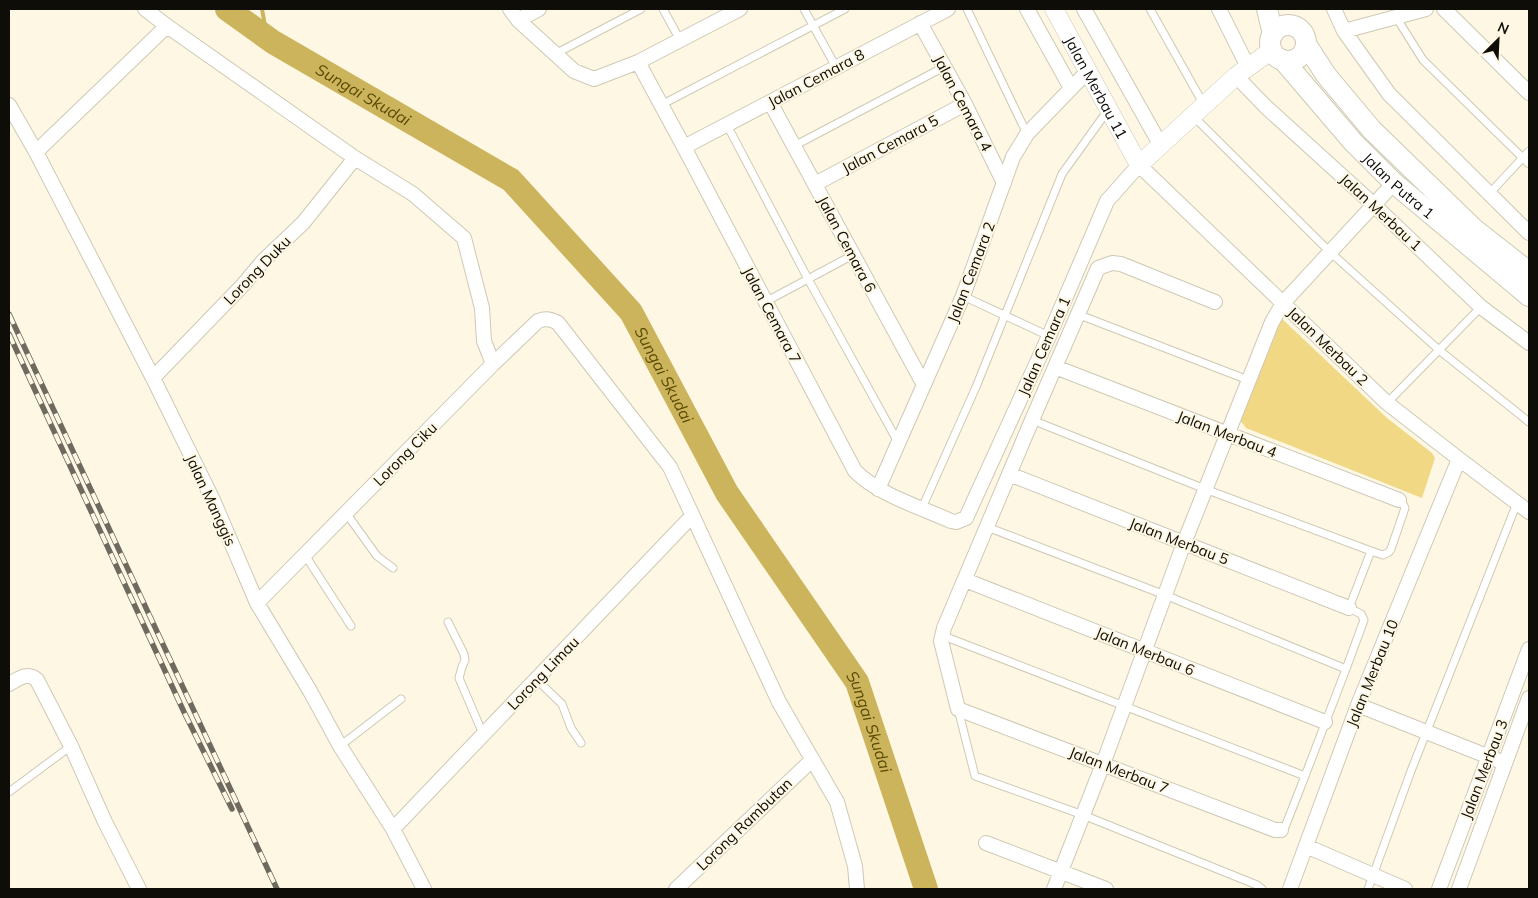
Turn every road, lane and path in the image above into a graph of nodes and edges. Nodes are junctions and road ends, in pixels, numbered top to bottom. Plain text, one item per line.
1 (145, 9) edge
2 (539, 9) edge
3 (641, 9) edge
4 (663, 9) edge
5 (740, 9) edge
6 (804, 9) edge
7 (845, 9) edge
8 (948, 9) edge
9 (967, 9) edge
10 (1027, 9) edge
11 (1054, 9) edge
12 (1084, 9) edge
13 (1150, 9) edge
14 (1218, 9) edge
15 (1267, 9) edge
16 (1286, 9) edge
17 (1334, 9) edge
18 (1426, 9) edge
19 (1444, 9) edge
20 (514, 14) edge
21 (1396, 17) junction
22 (920, 23) junction
23 (167, 26) junction
24 (813, 26) junction
25 (1344, 31) junction
26 (1302, 36) junction
27 (680, 40) junction
28 (1276, 48) junction
29 (555, 54) junction
30 (638, 62) junction
31 (836, 67) junction
32 (944, 67) junction
33 (1088, 71) junction
34 (1242, 71) junction
35 (1071, 88) junction
36 (1529, 93) edge
37 (770, 102) junction
38 (965, 104) junction
39 (9, 105) edge
40 (661, 105) junction
41 (1108, 109) junction
42 (1198, 110) junction
43 (726, 125) junction
44 (1027, 134) junction
45 (1160, 144) junction
46 (794, 146) junction
47 (684, 147) junction
48 (1529, 151) edge
49 (36, 152) junction
50 (355, 158) junction
51 (1522, 158) junction
52 (1529, 164) edge
53 (1139, 165) junction
54 (1004, 183) junction
55 (1394, 183) junction
56 (815, 184) junction
57 (1489, 194) junction
58 (1374, 205) junction
59 (1529, 233) edge
60 (1330, 252) junction
61 (853, 255) junction
62 (1529, 272) edge
63 (808, 279) junction
64 (963, 296) junction
65 (1529, 296) edge
66 (766, 302) junction
67 (1215, 302) dead end
68 (1283, 303) junction
69 (1481, 307) junction
70 (1078, 314) junction
71 (1006, 316) junction
72 (1050, 336) junction
73 (1529, 343) edge
74 (1439, 350) junction
75 (493, 364) junction
76 (1055, 367) junction
77 (153, 378) junction
78 (1248, 380) junction
79 (924, 385) junction
80 (1387, 403) junction
81 (1032, 420) junction
82 (1529, 422) edge
83 (1227, 434) junction
84 (898, 442) junction
85 (1459, 459) junction
86 (1009, 474) junction
87 (878, 489) junction
88 (1205, 489) junction
89 (1399, 500) joint
90 (1517, 503) junction
91 (922, 508) junction
92 (1529, 512) edge
93 (346, 513) junction
94 (692, 516) junction
95 (951, 521) joint
96 (987, 527) junction
97 (1184, 543) junction
98 (1370, 551) junction
99 (305, 555) junction
100 (393, 568) dead end
101 (965, 580) junction
102 (1165, 595) junction
103 (257, 603) junction
104 (1348, 608) junction
105 (448, 622) dead end
106 (352, 626) dead end
107 (941, 635) junction
108 (1529, 649) edge
109 (1144, 651) junction
110 (1346, 669) junction
111 (536, 679) junction
112 (9, 684) edge
113 (1529, 698) edge
114 (402, 699) dead end
115 (1124, 705) junction
116 (1358, 706) junction
117 (958, 709) junction
118 (1325, 722) junction
119 (1426, 733) junction
120 (483, 735) junction
121 (582, 743) dead end
122 (71, 746) junction
123 (340, 746) junction
124 (1489, 757) junction
125 (812, 760) junction
126 (1506, 763) junction
127 (1103, 764) junction
128 (1305, 776) junction
129 (9, 792) edge
130 (1083, 815) junction
131 (393, 829) junction
132 (1281, 830) joint
133 (986, 843) dead end
134 (1306, 846) junction
135 (1061, 872) junction
136 (1373, 876) junction
137 (139, 889) edge
138 (424, 889) edge
139 (676, 889) edge
140 (857, 889) edge
141 (1054, 889) edge
142 (1106, 889) edge
143 (1262, 889) edge
144 (1290, 889) edge
145 (1368, 889) edge
146 (1405, 889) edge
147 (1439, 889) edge
148 (1459, 889) edge

1 - 23 street
2 - 20 street
3 - 29 lane
4 - 27 lane
5 - 27 street
6 - 24 lane
7 - 24 lane
8 - 22 street, Jalan Cemara 8
9 - 44 lane
10 - 35 street
11 - 33 street, Jalan Merbau 11
12 - 45 street
13 - 42 lane
14 - 34 street, Jalan Merbau 1
15 - 28 main road, Jalan Putra 1
16 - 26 main road, Jalan Putra 1
17 - 25 street
18 - 21 street
19 - 36 street
20 - 29 street
21 - 25 street
21 - 51 lane
22 - 31 street, Jalan Cemara 8
22 - 32 street, Jalan Cemara 4
23 - 49 street
23 - 50 street
24 - 31 lane
24 - 40 lane
25 - 57 street
26 - 28 main road
26 - 28 main road
26 - 62 main road, Jalan Putra 1
27 - 30 street
28 - 34 street
28 - 55 main road, Jalan Putra 1
29 - 30 street
30 - 40 street, Jalan Cemara 7
31 - 37 street, Jalan Cemara 8
32 - 38 street, Jalan Cemara 4
32 - 46 lane
33 - 35 street, Jalan Cemara 2
33 - 41 street, Jalan Merbau 11
34 - 42 street
34 - 58 street, Jalan Merbau 1
35 - 44 street, Jalan Cemara 2
37 - 43 street, Jalan Cemara 8
37 - 46 street, Jalan Cemara 6
38 - 54 street, Jalan Cemara 4
38 - 56 street, Jalan Cemara 5
39 - 49 street, Jalan Manggis
40 - 47 street, Jalan Cemara 7
41 - 53 street, Jalan Merbau 11
41 - 71 lane
42 - 45 street
42 - 60 lane
43 - 47 street, Jalan Cemara 8
43 - 63 lane
44 - 54 street, Jalan Cemara 2
45 - 53 street
46 - 56 street, Jalan Cemara 6
47 - 66 street, Jalan Cemara 7
48 - 51 lane
49 - 77 street, Jalan Manggis
50 - 75 street
50 - 77 street, Lorong Duku
51 - 52 lane
51 - 57 lane
53 - 68 street, Jalan Merbau 2
53 - 72 street, Jalan Cemara 1
54 - 64 street, Jalan Cemara 2
55 - 58 street
55 - 65 main road, Jalan Putra 1
56 - 61 street, Jalan Cemara 6
57 - 59 street
58 - 60 street
58 - 69 street, Jalan Merbau 1
60 - 68 street
60 - 74 lane
61 - 63 lane
61 - 79 street, Jalan Cemara 6
63 - 66 lane
63 - 84 lane
64 - 71 lane
64 - 79 street, Jalan Cemara 2
66 - 87 street, Jalan Cemara 7
67 - 70 street
68 - 78 street
68 - 80 street, Jalan Merbau 2
69 - 73 street, Jalan Merbau 1
69 - 74 lane
70 - 76 street
70 - 78 lane
71 - 72 lane
71 - 91 lane
72 - 95 street, Jalan Cemara 1
74 - 80 lane
74 - 82 lane
75 - 93 street, Lorong Ciku
75 - 94 street, Lorong Ciku
76 - 81 street
76 - 83 street, Jalan Merbau 4
77 - 103 street, Jalan Manggis
78 - 83 street
79 - 84 street, Jalan Cemara 2
80 - 85 street, Jalan Merbau 2
81 - 86 street
81 - 88 lane
83 - 88 street
83 - 89 street, Jalan Merbau 4
84 - 87 street, Jalan Cemara 2
85 - 90 street, Jalan Merbau 2
85 - 116 street, Jalan Merbau 10
86 - 96 street
86 - 97 street, Jalan Merbau 5
87 - 91 street, Jalan Cemara 7
88 - 97 street
88 - 98 lane
89 - 98 lane
90 - 92 street, Jalan Merbau 2
90 - 119 lane
91 - 95 street, Jalan Cemara 7
93 - 99 street, Lorong Ciku
93 - 100 lane
94 - 111 street, Lorong Limau
94 - 125 street
96 - 101 street
96 - 102 lane
97 - 102 street
97 - 104 street, Jalan Merbau 5
98 - 104 lane
99 - 103 street, Lorong Ciku
99 - 106 lane
101 - 107 street
101 - 109 street, Jalan Merbau 6
102 - 109 street
102 - 110 lane
103 - 123 street, Jalan Manggis
104 - 110 lane
105 - 120 lane
107 - 115 lane
107 - 117 street
108 - 124 street, Jalan Merbau 3
109 - 115 street
109 - 118 street, Jalan Merbau 6
110 - 118 lane
111 - 120 street, Lorong Limau
111 - 121 lane
112 - 122 street
113 - 126 street
114 - 123 lane
115 - 127 street
115 - 128 lane
116 - 119 street
116 - 134 street, Jalan Merbau 10
117 - 127 street, Jalan Merbau 7
117 - 130 lane
118 - 128 lane
119 - 124 street
119 - 136 lane
120 - 131 street, Lorong Limau
122 - 129 lane
122 - 137 street
123 - 131 street, Jalan Manggis
124 - 126 street
124 - 147 street, Jalan Merbau 3
125 - 139 street, Lorong Rambutan
125 - 140 street
126 - 148 street
127 - 130 street
127 - 132 street, Jalan Merbau 7
128 - 132 lane
130 - 135 street
130 - 143 lane
131 - 138 street, Jalan Manggis
133 - 135 street
134 - 136 street
134 - 144 street, Jalan Merbau 10
135 - 141 street
135 - 142 street
136 - 145 lane
136 - 146 street

